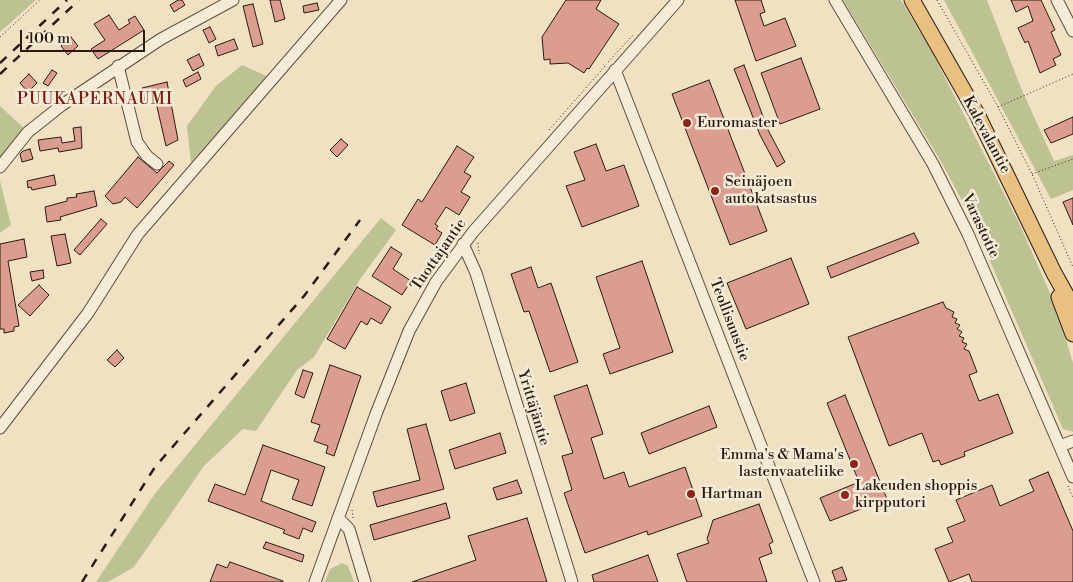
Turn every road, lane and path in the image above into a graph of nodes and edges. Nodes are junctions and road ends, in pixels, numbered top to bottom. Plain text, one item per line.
1 (40, 0) edge
2 (233, 0) edge
3 (341, 0) edge
4 (678, 0) edge
5 (835, 0) edge
6 (912, 0) edge
7 (937, 0) edge
8 (1057, 0) edge
9 (1073, 32) edge
10 (635, 33) dead end
11 (0, 37) edge
12 (118, 66) junction
13 (615, 70) junction
14 (1073, 74) edge
15 (998, 107) junction
16 (544, 136) dead end
17 (1073, 159) edge
18 (157, 164) dead end
19 (0, 167) edge
20 (1032, 174) junction
21 (459, 242) junction
22 (444, 254) dead end
23 (1073, 268) edge
24 (1054, 273) junction
25 (1073, 307) edge
26 (1073, 334) edge
27 (0, 428) edge
28 (1073, 441) edge
29 (1066, 452) edge
30 (1069, 479) edge
31 (1073, 498) edge
32 (338, 518) junction
33 (316, 582) edge
34 (365, 582) edge
35 (572, 582) edge
36 (814, 582) edge

1 - 11 path
2 - 12 street
3 - 27 street
4 - 13 street, Tuottajantie
5 - 29 street, Varastotie
6 - 24 main road, Kalevalantie
7 - 15 path
8 - 9 street
10 - 16 path
12 - 18 street
12 - 19 street
13 - 21 street, Tuottajantie
13 - 36 street, Teollisuustie
14 - 15 path
15 - 20 path
17 - 20 path
20 - 23 path
21 - 22 path
21 - 32 street, Tuottajantie
21 - 35 street, Yrittäjäntie
24 - 25 main road, Kalevalantie
24 - 26 main road, Kalevalantie
28 - 29 street
29 - 30 street, Varastotie
30 - 31 path
32 - 33 street, Tuottajantie
32 - 34 street

